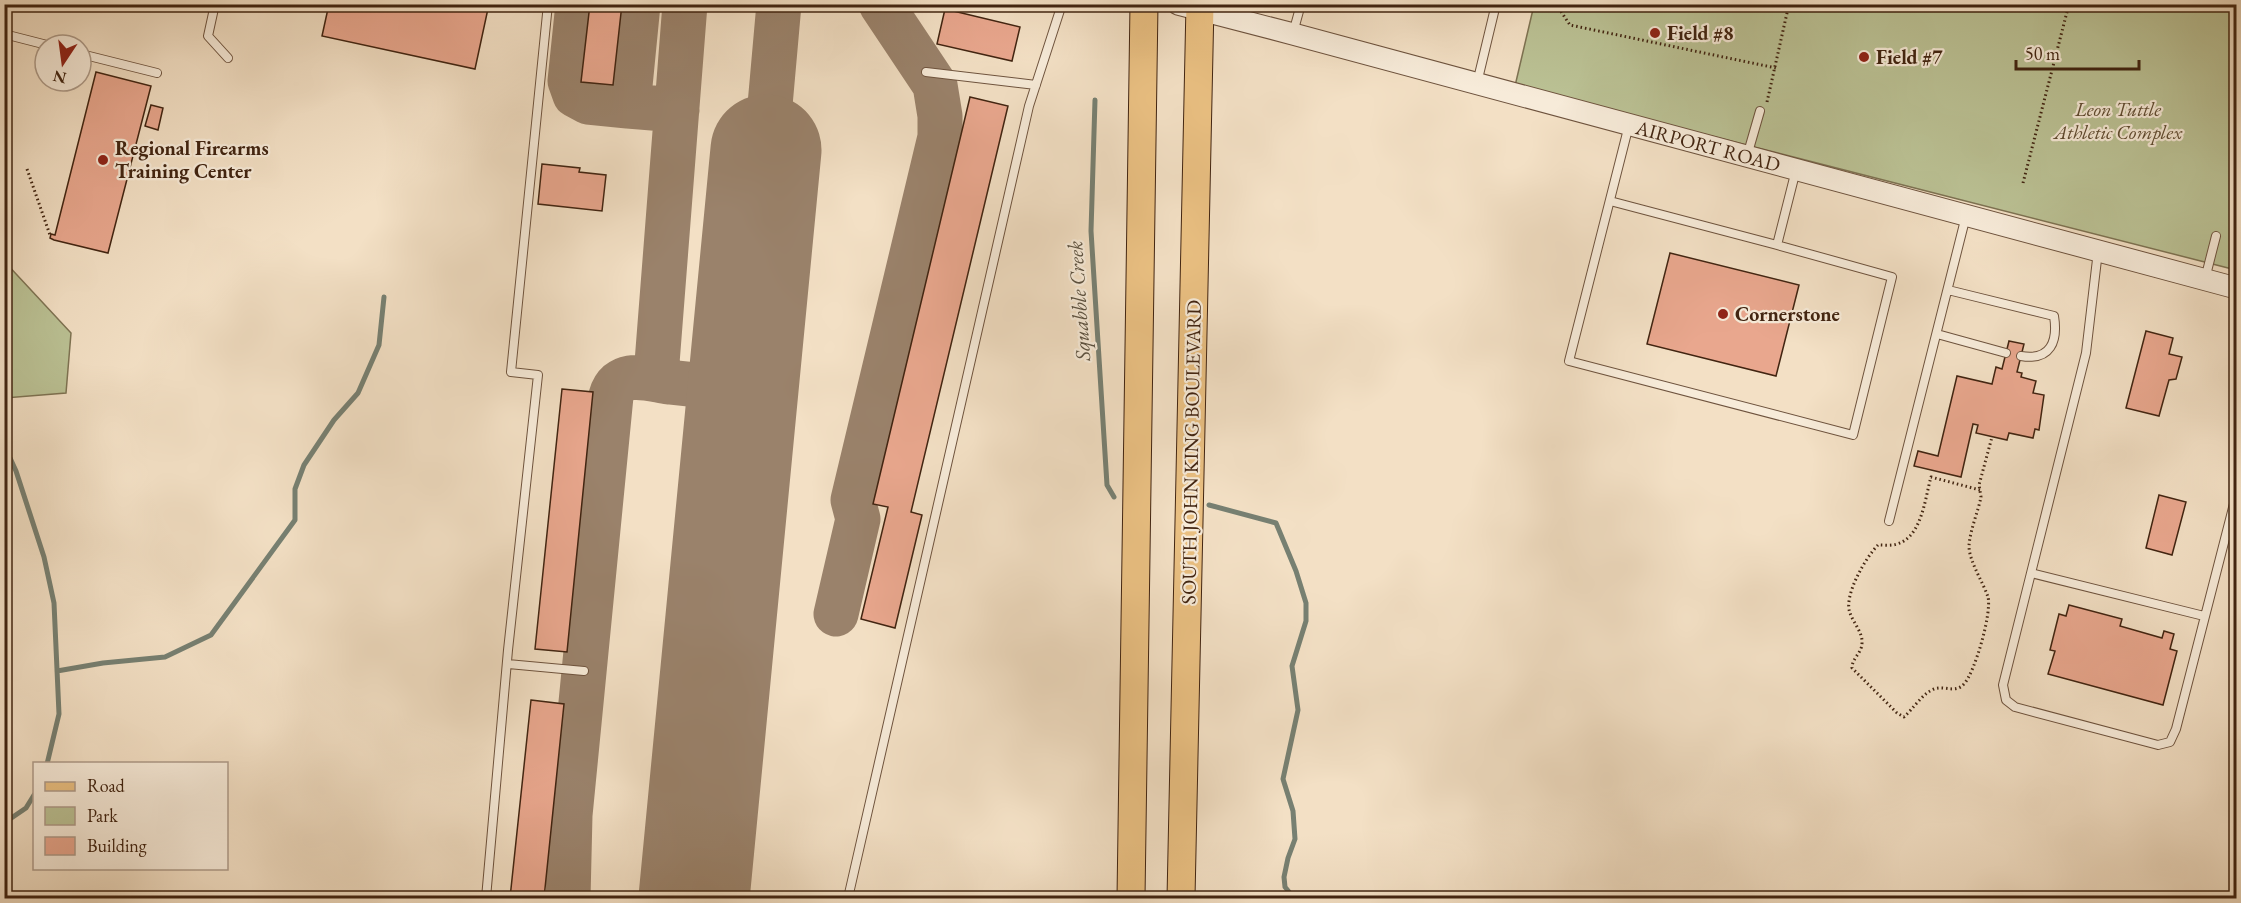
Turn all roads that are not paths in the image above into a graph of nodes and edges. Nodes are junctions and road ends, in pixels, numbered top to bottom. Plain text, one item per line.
1 (215, 4) edge
2 (548, 4) edge
3 (1062, 4) edge
4 (1144, 4) edge
5 (1301, 4) edge
6 (1496, 4) edge
7 (1193, 6) edge
8 (4, 34) edge
9 (1293, 34) junction
10 (33, 41) edge
11 (93, 57) edge
12 (228, 58) dead end
13 (926, 72) dead end
14 (157, 74) dead end
15 (1477, 83) junction
16 (1035, 85) junction
17 (1762, 112) road end
18 (1629, 124) junction
19 (1747, 156) junction
20 (1797, 170) junction
21 (1610, 201) junction
22 (1966, 216) junction
23 (2216, 236) dead end
24 (1778, 245) junction
25 (2098, 251) junction
26 (2205, 280) junction
27 (2236, 288) edge
28 (1948, 290) junction
29 (1936, 334) junction
30 (2006, 352) dead end
31 (2021, 356) dead end
32 (2236, 496) edge
33 (1889, 521) dead end
34 (2031, 573) junction
35 (2204, 616) junction
36 (507, 664) junction
37 (584, 671) dead end
38 (486, 898) edge
39 (848, 898) edge
40 (1131, 898) edge
41 (1181, 898) edge

1 - 12 lane
2 - 36 lane
3 - 16 lane
4 - 40 main road
5 - 9 lane
6 - 15 lane
7 - 9 street, AIRPORT ROAD
7 - 41 main road, SOUTH JOHN KING BOULEVARD
8 - 10 lane
9 - 15 street, AIRPORT ROAD
11 - 14 lane
13 - 16 lane
15 - 18 street, AIRPORT ROAD
16 - 39 lane
17 - 19 lane
18 - 19 street, AIRPORT ROAD
18 - 21 lane
19 - 20 street, AIRPORT ROAD
20 - 22 street, AIRPORT ROAD
20 - 24 lane
21 - 24 lane
21 - 24 lane
22 - 25 street, AIRPORT ROAD
22 - 28 lane
23 - 26 lane
25 - 26 street, AIRPORT ROAD
25 - 34 lane
26 - 27 street, AIRPORT ROAD
28 - 29 lane
28 - 31 lane
29 - 30 lane
29 - 33 lane
32 - 35 lane
34 - 35 lane
34 - 35 lane
36 - 37 lane
36 - 38 lane

